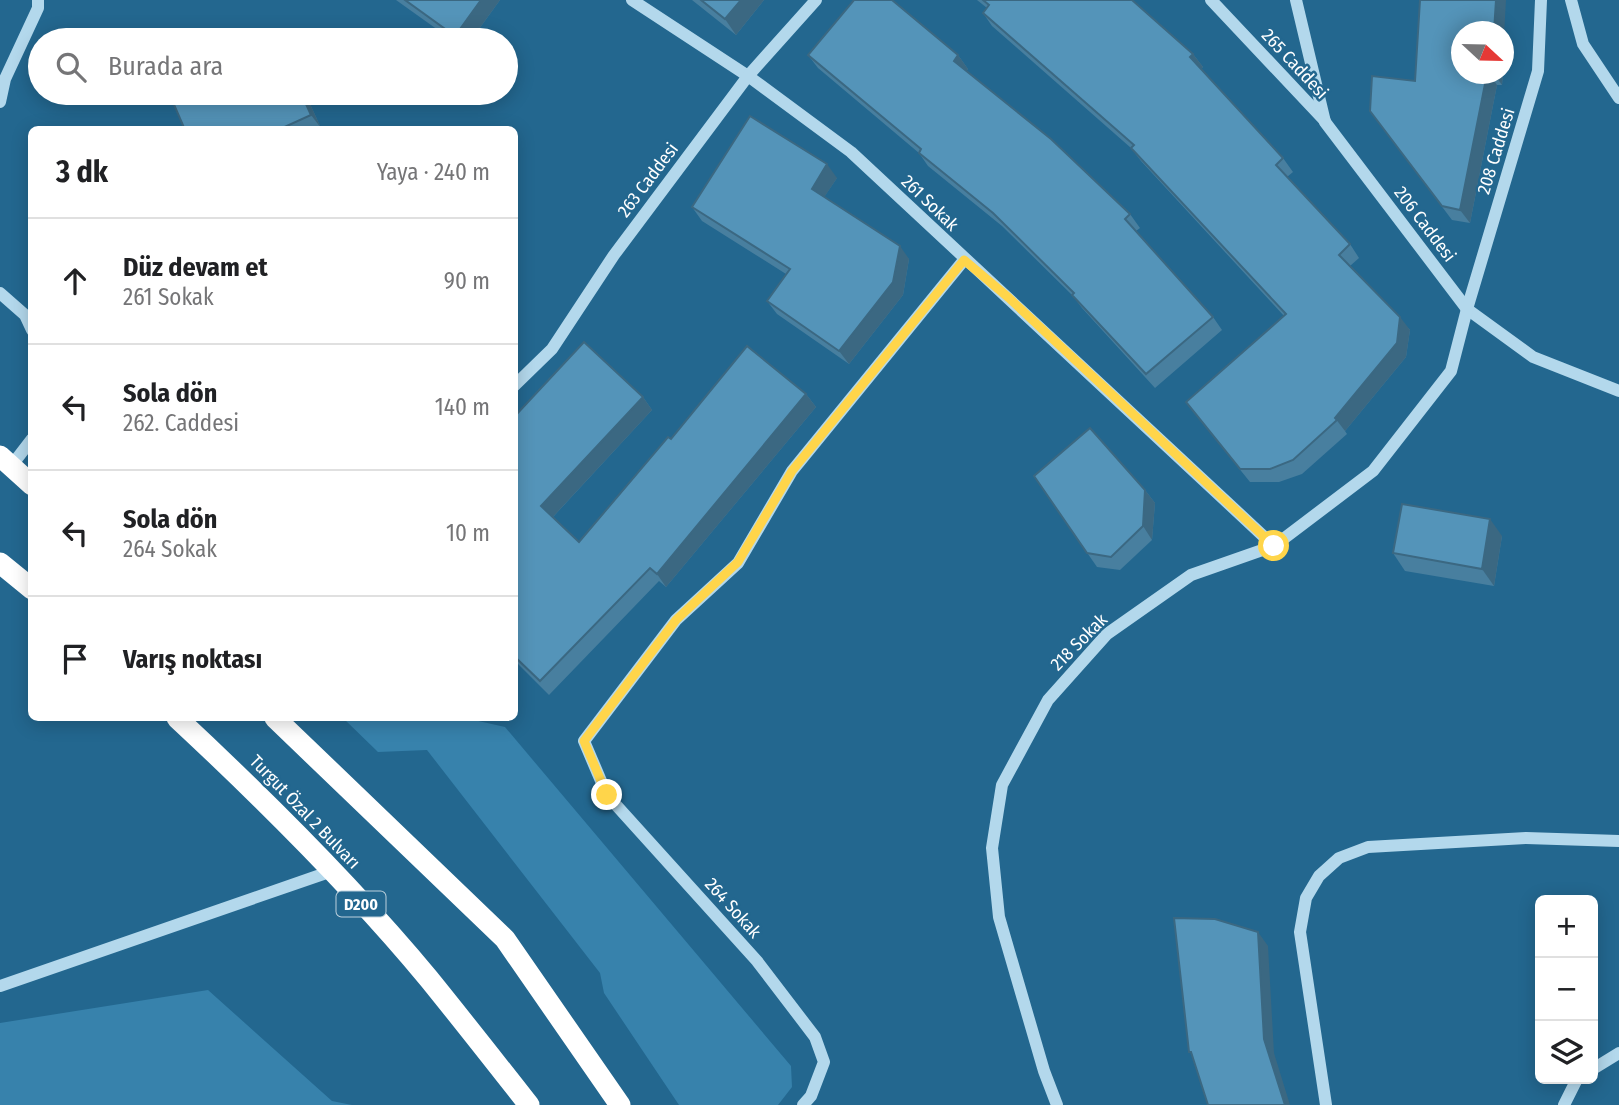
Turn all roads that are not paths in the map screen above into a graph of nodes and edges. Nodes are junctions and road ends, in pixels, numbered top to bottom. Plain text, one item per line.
1 (38, 0) edge
2 (632, 0) edge
3 (816, 0) edge
4 (1211, 0) edge
5 (1296, 0) edge
6 (1541, 0) edge
7 (1571, 0) edge
8 (29, 28) edge
9 (28, 30) edge
10 (748, 76) junction
11 (1619, 98) edge
12 (0, 102) edge
13 (1325, 122) junction
14 (964, 260) junction
15 (0, 293) edge
16 (1467, 309) junction
17 (28, 322) edge
18 (518, 382) edge
19 (1619, 391) edge
20 (28, 442) edge
21 (6, 460) edge
22 (28, 481) edge
23 (1274, 546) junction
24 (0, 564) edge
25 (28, 586) edge
26 (180, 721) edge
27 (278, 721) edge
28 (1619, 841) edge
29 (332, 872) junction
30 (0, 986) edge
31 (1619, 1053) edge
32 (1598, 1066) edge
33 (1574, 1084) edge
34 (529, 1105) edge
35 (620, 1105) edge
36 (803, 1105) edge
37 (1057, 1105) edge
38 (1326, 1105) edge
39 (1564, 1105) edge

1 - 8 street
2 - 10 street, 261 Sokak
3 - 10 street, 263 Caddesi
4 - 13 street, 265 Caddesi
5 - 13 street, 206 Caddesi
6 - 16 street, 208 Caddesi
7 - 11 street
9 - 12 street
10 - 14 street, 261 Sokak
10 - 18 street, 263 Caddesi
13 - 16 street, 206 Caddesi
14 - 23 street, 261 Sokak
14 - 36 street, 264 Sokak
15 - 17 street
16 - 19 street, 206 Caddesi
16 - 23 street, 218 Sokak
20 - 21 street
21 - 22 highway
23 - 37 street, 218 Sokak
24 - 25 highway
26 - 29 highway, Turgut Özal 2 Bulvarı / D200
27 - 35 highway
28 - 38 street
29 - 30 street
29 - 34 highway, Turgut Özal 2 Bulvarı / D200
31 - 32 street
33 - 39 street

